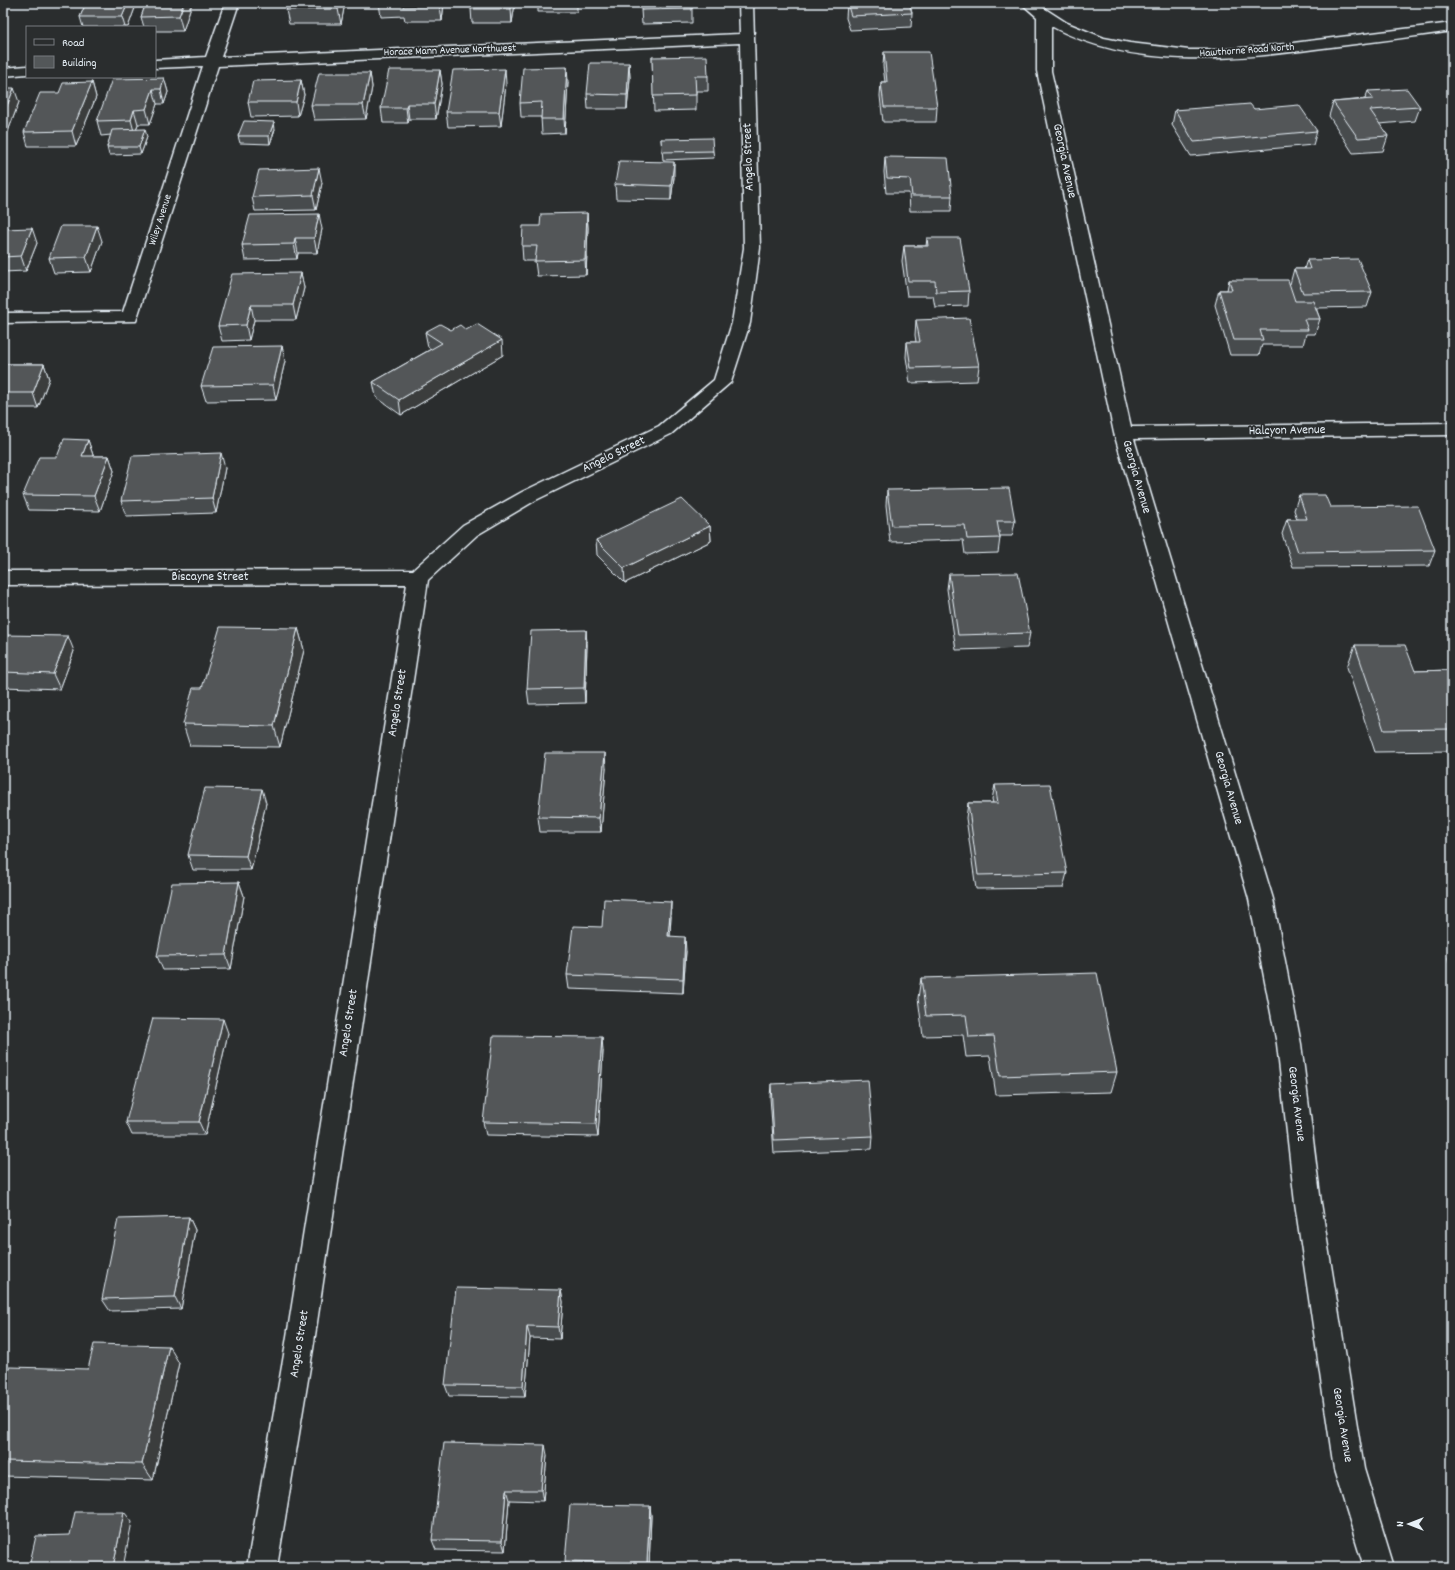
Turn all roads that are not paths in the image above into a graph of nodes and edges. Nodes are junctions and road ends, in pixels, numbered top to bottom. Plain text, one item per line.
1 (232, 3) edge
2 (746, 3) edge
3 (1036, 10) edge
4 (1452, 27) edge
5 (746, 38) junction
6 (212, 61) junction
7 (156, 64) edge
8 (26, 70) edge
9 (3, 72) edge
10 (3, 318) edge
11 (1452, 429) edge
12 (1123, 433) junction
13 (418, 577) junction
14 (3, 578) edge
15 (262, 1567) edge
16 (1379, 1567) edge

1 - 6 street, Wiley Avenue
2 - 5 street, Angelo Street
3 - 4 street, Hawthorne Road North
3 - 12 street, Georgia Avenue
5 - 6 street, Horace Mann Avenue Northwest
5 - 13 street, Angelo Street
6 - 7 street, Horace Mann Avenue Northwest
6 - 10 street, Wiley Avenue
8 - 9 street
11 - 12 street, Halcyon Avenue
12 - 16 street, Georgia Avenue
13 - 14 street, Biscayne Street
13 - 15 street, Angelo Street

